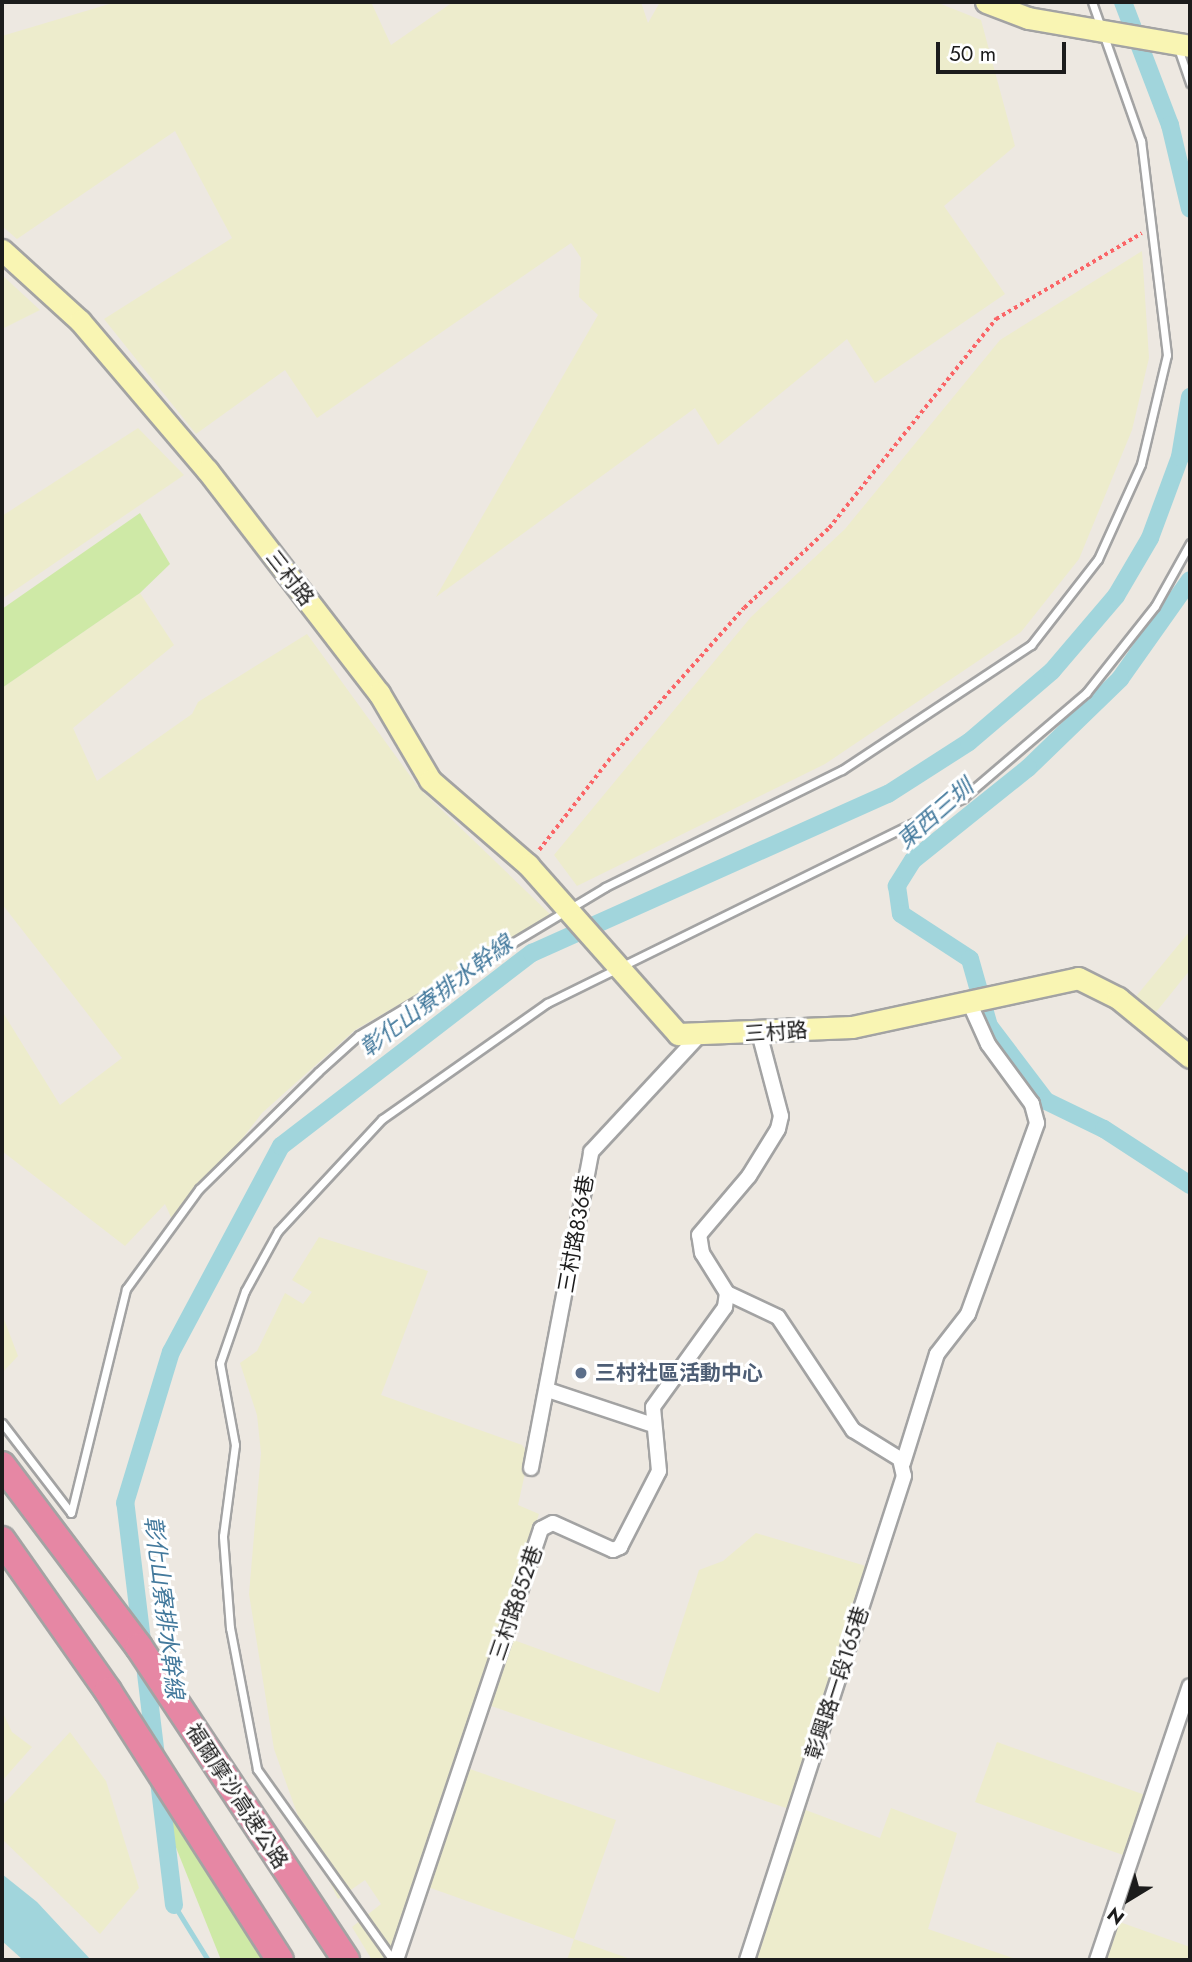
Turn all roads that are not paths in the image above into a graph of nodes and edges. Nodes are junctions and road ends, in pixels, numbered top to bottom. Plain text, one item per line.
1 (986, 2) edge
2 (1092, 2) edge
3 (1107, 34) junction
4 (1183, 45) edge
5 (1190, 83) edge
6 (2, 250) edge
7 (1190, 543) edge
8 (567, 912) junction
9 (615, 963) junction
10 (972, 1001) junction
11 (759, 1033) junction
12 (697, 1038) junction
13 (1190, 1057) edge
14 (727, 1293) junction
15 (548, 1390) junction
16 (2, 1423) edge
17 (650, 1424) junction
18 (903, 1463) junction
19 (2, 1465) edge
20 (531, 1468) dead end
21 (2, 1540) edge
22 (1190, 1686) edge
23 (280, 1960) edge
24 (346, 1960) edge
25 (395, 1960) edge
26 (747, 1960) edge
27 (1097, 1960) edge

1 - 3 street
2 - 3 lane
3 - 4 street
3 - 8 lane
4 - 5 lane
6 - 8 street, 三村路
7 - 9 lane
8 - 9 street, 三村路
8 - 16 lane
9 - 12 street
9 - 25 lane
10 - 11 street, 三村路
10 - 13 street, 三村路
10 - 18 street, 彰興路一段165巷
11 - 12 street, 三村路
11 - 14 street
12 - 15 street, 三村路836巷
14 - 17 street
14 - 18 street
15 - 17 street
15 - 20 street, 三村路836巷
17 - 25 street, 三村路852巷
18 - 26 street, 彰興路一段165巷
19 - 24 highway, 福爾摩沙高速公路
21 - 23 highway
22 - 27 street

